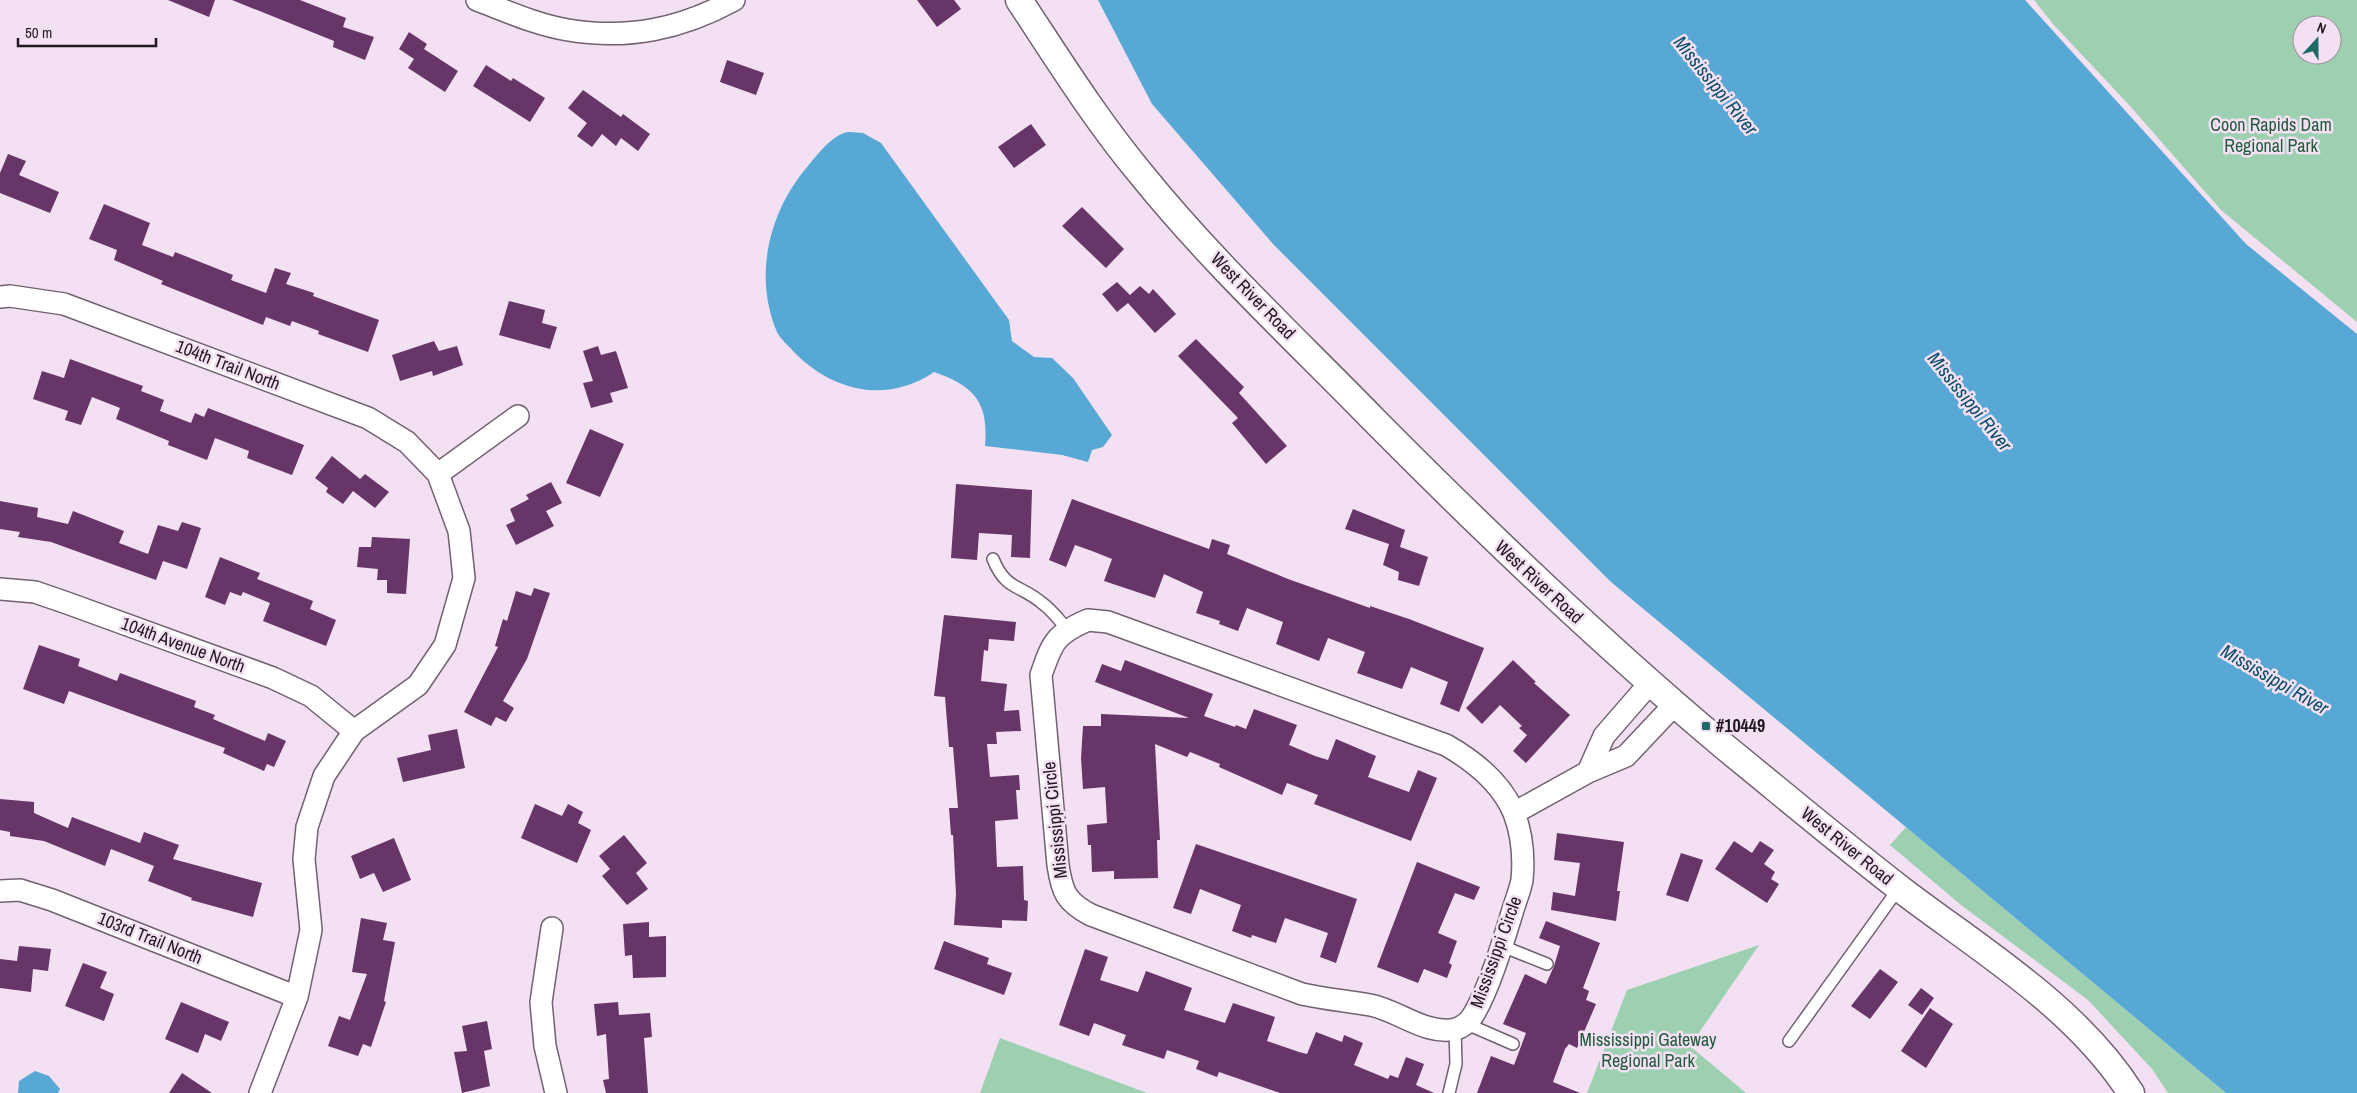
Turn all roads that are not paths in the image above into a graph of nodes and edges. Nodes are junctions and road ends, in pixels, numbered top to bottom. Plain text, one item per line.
1 (477, 0) edge
2 (734, 0) edge
3 (1019, 0) edge
4 (0, 297) edge
5 (518, 416) dead end
6 (438, 474) junction
7 (993, 560) dead end
8 (0, 588) edge
9 (1067, 629) junction
10 (1650, 683) junction
11 (1675, 704) junction
12 (354, 731) junction
13 (1588, 772) junction
14 (1514, 813) junction
15 (1899, 888) junction
16 (0, 891) edge
17 (552, 928) dead end
18 (1502, 946) junction
19 (1548, 964) dead end
20 (297, 997) junction
21 (1461, 1026) junction
22 (1788, 1041) dead end
23 (1513, 1044) dead end
24 (260, 1093) edge
25 (556, 1093) edge
26 (1449, 1093) edge
27 (2131, 1093) edge

1 - 2 street
3 - 10 street, West River Road
4 - 6 street, 104th Trail North
5 - 6 street
6 - 12 street
7 - 9 lane
8 - 12 street, 104th Avenue North
9 - 14 street, Mississippi Circle
9 - 21 street, Mississippi Circle
10 - 11 street, West River Road
10 - 13 street
11 - 13 street
11 - 15 street, West River Road
12 - 20 street
13 - 14 street
14 - 18 street, Mississippi Circle
15 - 22 lane
15 - 27 street, West River Road
16 - 20 street, 103rd Trail North
17 - 25 street
18 - 19 lane
18 - 21 street, Mississippi Circle
20 - 24 street
21 - 23 lane
21 - 26 lane

